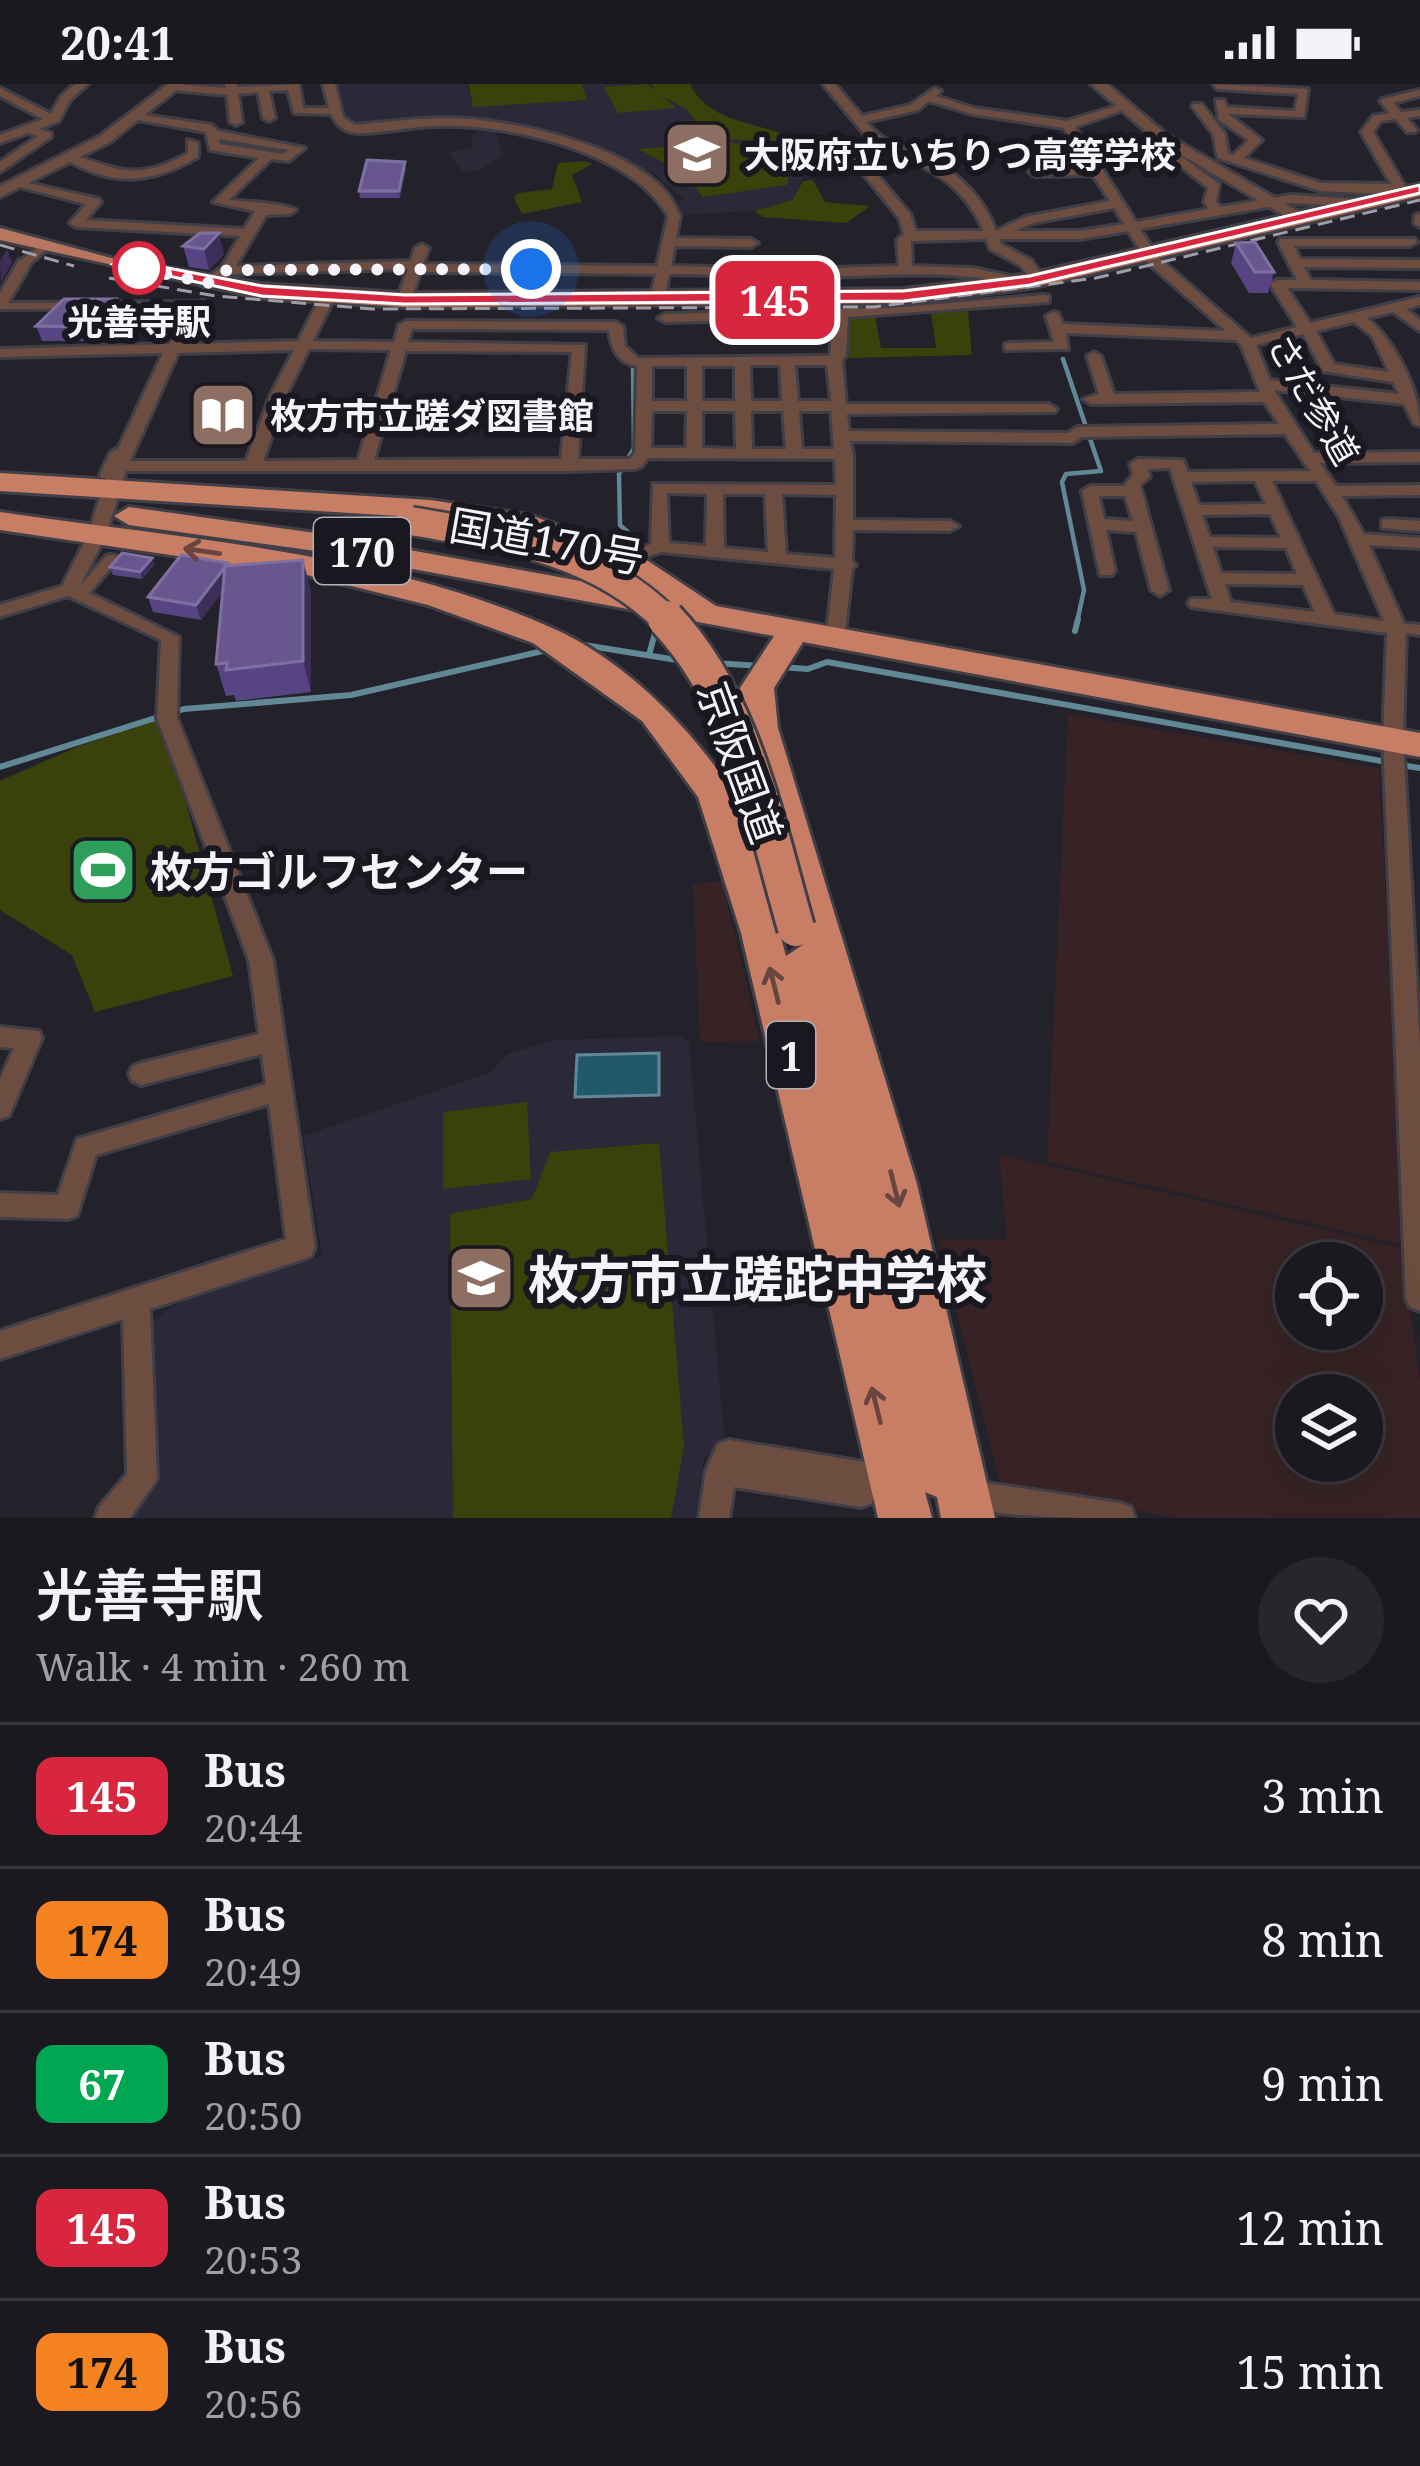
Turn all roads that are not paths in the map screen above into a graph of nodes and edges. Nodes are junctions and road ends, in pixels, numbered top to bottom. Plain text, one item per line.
1 (82, 84) edge
2 (329, 84) edge
3 (829, 84) edge
4 (1098, 84) edge
5 (294, 85) edge
6 (1216, 85) edge
7 (175, 86) edge
8 (262, 86) edge
9 (231, 87) edge
10 (0, 91) edge
11 (930, 91) edge
12 (1420, 93) edge
13 (1198, 106) dead end
14 (1122, 107) junction
15 (1222, 110) junction
16 (337, 111) junction
17 (1420, 113) edge
18 (1395, 115) junction
19 (136, 117) junction
20 (269, 118) dead end
21 (53, 119) junction
22 (858, 121) junction
23 (236, 122) dead end
24 (1068, 125) junction
25 (27, 129) junction
26 (1411, 130) dead end
27 (213, 134) junction
28 (0, 139) edge
29 (192, 143) dead end
30 (878, 143) junction
31 (1281, 148) dead end
32 (1184, 155) junction
33 (268, 156) junction
34 (68, 157) junction
35 (1236, 159) junction
36 (1094, 166) junction
37 (0, 168) edge
38 (1280, 171) junction
39 (1036, 173) dead end
40 (136, 179) junction
41 (8, 186) edge
42 (1410, 190) edge
43 (124, 192) dead end
44 (1273, 202) junction
45 (1366, 203) junction
46 (1119, 207) junction
47 (1234, 208) junction
48 (290, 210) dead end
49 (262, 211) junction
50 (1217, 211) junction
51 (1304, 218) junction
52 (735, 220) dead end
53 (105, 225) junction
54 (1136, 227) junction
55 (1251, 232) junction
56 (250, 233) junction
57 (0, 234) edge
58 (911, 235) junction
59 (992, 236) junction
60 (668, 242) junction
61 (730, 242) junction
62 (751, 242) dead end
63 (1358, 242) junction
64 (1410, 242) dead end
65 (46, 247) junction
66 (422, 248) dead end
67 (79, 254) junction
68 (1150, 256) junction
69 (24, 263) joint
70 (1295, 263) junction
71 (1373, 263) junction
72 (1420, 264) edge
73 (417, 267) junction
74 (664, 268) junction
75 (833, 272) junction
76 (906, 273) junction
77 (1306, 284) junction
78 (1033, 285) junction
79 (213, 286) junction
80 (1388, 286) junction
81 (1420, 286) edge
82 (328, 296) junction
83 (404, 300) junction
84 (1420, 301) edge
85 (0, 305) edge
86 (1399, 306) junction
87 (838, 307) junction
88 (661, 309) junction
89 (1359, 319) junction
90 (1305, 327) junction
91 (1420, 327) edge
92 (1059, 328) junction
93 (1245, 339) junction
94 (304, 345) junction
95 (1010, 347) dead end
96 (173, 349) junction
97 (398, 350) junction
98 (0, 353) edge
99 (1094, 356) dead end
100 (834, 360) junction
101 (695, 361) junction
102 (742, 361) junction
103 (787, 361) junction
104 (645, 362) junction
105 (1399, 378) junction
106 (1266, 391) junction
107 (1408, 400) junction
108 (645, 406) junction
109 (696, 406) junction
110 (743, 406) junction
111 (790, 406) junction
112 (839, 407) junction
113 (1049, 409) dead end
114 (1420, 421) edge
115 (1289, 430) junction
116 (1120, 431) junction
117 (924, 432) junction
118 (989, 437) junction
119 (1050, 438) junction
120 (844, 445) junction
121 (694, 453) junction
122 (744, 453) junction
123 (794, 454) junction
124 (1420, 457) edge
125 (994, 458) dead end
126 (1056, 458) dead end
127 (1310, 458) junction
128 (639, 459) junction
129 (928, 460) dead end
130 (1138, 464) junction
131 (253, 465) junction
132 (569, 466) junction
133 (364, 467) junction
134 (1261, 476) junction
135 (1184, 477) junction
136 (1327, 484) junction
137 (0, 486) edge
138 (715, 489) junction
139 (773, 490) junction
140 (846, 490) junction
141 (1420, 490) edge
142 (1132, 491) junction
143 (0, 500) edge
144 (108, 500) junction
145 (1276, 509) junction
146 (1193, 510) junction
147 (0, 520) edge
148 (1096, 524) junction
149 (1388, 524) dead end
150 (847, 525) junction
151 (950, 526) dead end
152 (1420, 526) edge
153 (1143, 527) junction
154 (1358, 539) junction
155 (1203, 542) junction
156 (1293, 543) junction
157 (1420, 543) edge
158 (660, 547) junction
159 (715, 552) junction
160 (777, 558) junction
161 (625, 559) junction
162 (1098, 563) dead end
163 (848, 565) junction
164 (307, 566) junction
165 (1214, 578) junction
166 (1309, 580) junction
167 (1160, 590) dead end
168 (74, 593) junction
169 (1197, 603) dead end
170 (1224, 608) junction
171 (0, 611) edge
172 (721, 616) junction
173 (1328, 621) junction
174 (1397, 628) junction
175 (1420, 630) edge
176 (836, 641) junction
177 (778, 656) junction
178 (761, 728) junction
179 (1400, 754) edge
180 (715, 793) junction
181 (0, 1037) edge
182 (269, 1042) junction
183 (141, 1074) dead end
184 (277, 1091) junction
185 (0, 1108) edge
186 (0, 1205) edge
187 (1416, 1209) edge
188 (1420, 1298) edge
189 (136, 1301) junction
190 (0, 1345) edge
191 (887, 1498) edge
192 (960, 1510) edge
193 (1015, 1510) dead end
194 (110, 1518) edge
195 (714, 1518) edge
196 (1058, 1518) edge
197 (1120, 1518) edge

1 - 21 street
2 - 16 street
3 - 22 street
4 - 14 street
5 - 8 street
5 - 16 street
6 - 15 street
6 - 15 street
7 - 9 street
7 - 19 street
8 - 9 street
8 - 20 street
9 - 23 street
10 - 21 street
11 - 22 street
11 - 24 street
12 - 18 street
13 - 35 street
14 - 24 street
14 - 32 street
15 - 35 street
16 - 60 street
17 - 18 street
18 - 26 street
18 - 42 street
19 - 27 street
19 - 34 street
21 - 25 street
22 - 30 street
24 - 36 street, さだ参道
25 - 28 street
25 - 37 street
27 - 33 street
27 - 33 street
29 - 40 street
30 - 58 street
30 - 59 street
31 - 38 street
32 - 36 street
32 - 44 street
32 - 50 street
33 - 49 street
34 - 40 street
34 - 41 street
35 - 38 street
36 - 39 street
36 - 46 street, さだ参道
38 - 42 street
40 - 43 street
41 - 53 street
42 - 45 main road
44 - 45 street
44 - 47 street
44 - 51 street
45 - 51 main road
46 - 54 street, さだ参道
46 - 59 street
47 - 50 street
47 - 55 street
48 - 49 street
49 - 56 street
50 - 54 street
51 - 55 main road
52 - 61 street
53 - 56 street
53 - 67 street
54 - 59 street
54 - 68 street, さだ参道
55 - 68 main road
56 - 79 street
57 - 65 main road
58 - 59 street
58 - 76 street
59 - 78 street
60 - 61 street
60 - 74 street
61 - 62 street
63 - 64 street
63 - 70 street
63 - 71 street
65 - 67 main road
65 - 69 street
66 - 73 street
67 - 79 main road
68 - 78 main road
68 - 93 street, さだ参道
69 - 85 street
70 - 71 street
70 - 77 street
71 - 72 street
71 - 80 street
73 - 74 street
73 - 79 street
73 - 83 street
74 - 75 street
74 - 88 street
75 - 76 street
75 - 87 street
76 - 78 street
77 - 80 street
77 - 90 street
78 - 87 main road
78 - 92 street
79 - 82 main road
79 - 85 street
79 - 96 street
80 - 81 street
80 - 86 street
82 - 83 main road
82 - 94 street
83 - 88 main road
84 - 86 street
86 - 89 street
86 - 91 street
87 - 88 main road
87 - 100 street
89 - 90 street
89 - 105 street
90 - 93 street
90 - 105 street
92 - 93 street
92 - 95 street
93 - 106 street, さだ参道
94 - 96 street
94 - 97 street
94 - 131 street
96 - 98 street
96 - 144 street
97 - 104 street
97 - 132 street
97 - 133 street
99 - 106 street
100 - 103 street
100 - 112 street
101 - 102 street
101 - 104 street
101 - 109 street
102 - 103 street
102 - 110 street
103 - 111 street
104 - 108 street
105 - 107 street
106 - 107 street
106 - 115 street, さだ参道
107 - 114 street
108 - 109 street
108 - 128 street
109 - 110 street
109 - 121 street
110 - 111 street
110 - 122 street
111 - 112 street
111 - 123 street
112 - 113 street
112 - 120 street
115 - 116 street
115 - 127 street, さだ参道
116 - 119 street
116 - 130 street
117 - 118 street
117 - 120 street
117 - 129 street
118 - 119 street
118 - 125 street
119 - 126 street
120 - 123 street
120 - 140 street
121 - 122 street
121 - 128 street
122 - 123 street
124 - 127 street
127 - 136 street, さだ参道
128 - 132 street
130 - 135 street
130 - 142 street
131 - 133 street
131 - 144 street
132 - 133 street
134 - 135 street
134 - 136 street
134 - 145 street
135 - 146 street
136 - 141 street
136 - 154 street, さだ参道
137 - 144 highway
138 - 139 street
138 - 158 street
138 - 159 street
139 - 140 street
139 - 160 street
140 - 150 street
142 - 148 street
142 - 153 street
143 - 144 highway, 国道170号 / 170
144 - 147 highway, 京阪国道 / 1
144 - 161 highway
164 -> 144 highway, 京阪国道 / 1
144 - 168 street
144 - 172 highway, 国道170号 / 170
144 - 192 highway, 京阪国道 / 1, bridge
145 - 146 street
145 - 156 street
146 - 155 street
148 - 153 street
148 - 162 street
149 - 152 street
150 - 151 street
150 - 163 street
153 - 167 street
154 - 157 street
154 - 174 street, さだ参道
155 - 156 street
155 - 165 street
156 - 166 street
158 - 159 street
158 - 161 street
159 - 160 street
160 - 163 street
161 - 172 highway
163 - 176 street
164 - 177 highway, 国道170号 / 170
164 - 180 highway, 京阪国道 / 1
165 - 166 street
165 - 170 street
166 - 173 street
168 - 171 street
168 - 182 street
169 - 170 street
170 - 173 street
172 - 177 highway, 国道170号 / 170
173 - 174 street
174 - 175 street
174 - 179 street, さだ参道
176 - 177 highway, 国道170号 / 170
176 - 179 highway, 国道170号 / 170
177 - 178 highway
178 - 180 highway
178 -> 192 highway
179 - 187 street, さだ参道
191 -> 180 highway, 京阪国道 / 1
181 - 185 street
182 - 183 street
182 - 184 street
184 - 186 street
184 - 189 street
187 - 188 street, さだ参道
189 - 190 street
189 - 194 street
191 - 195 street
192 - 197 street
193 - 196 street

